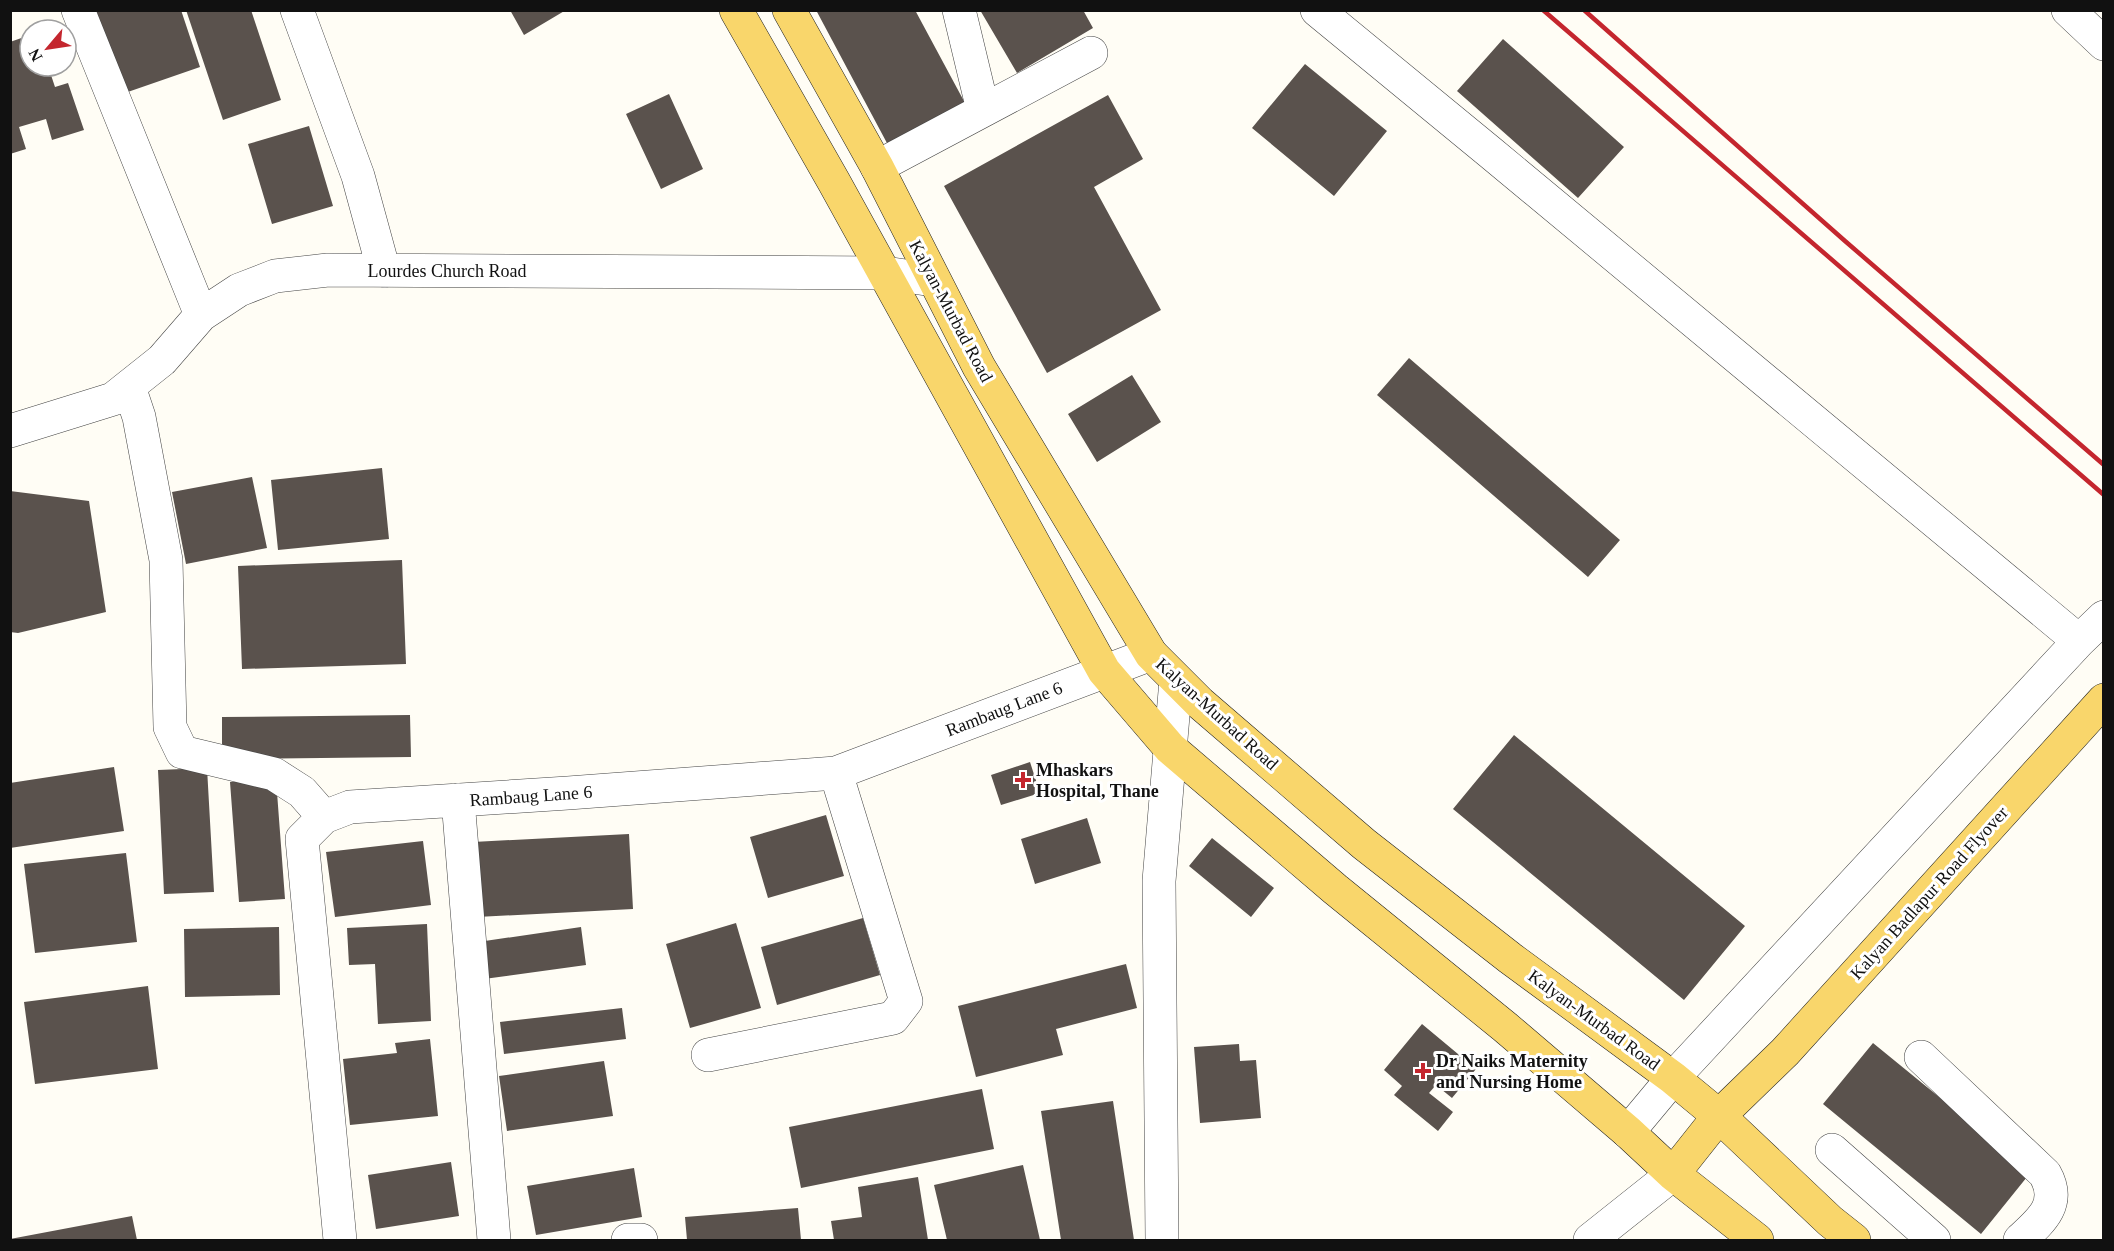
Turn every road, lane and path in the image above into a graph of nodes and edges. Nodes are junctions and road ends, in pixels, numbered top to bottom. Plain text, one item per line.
1 (78, 10) edge
2 (297, 10) edge
3 (736, 10) edge
4 (789, 10) edge
5 (959, 10) edge
6 (1317, 10) edge
7 (2067, 10) edge
8 (2103, 44) edge
9 (1091, 53) dead end
10 (983, 110) junction
11 (877, 167) junction
12 (384, 271) junction
13 (885, 273) junction
14 (933, 280) junction
15 (201, 315) junction
16 (980, 367) junction
17 (943, 376) junction
18 (129, 387) junction
19 (10, 430) edge
20 (2103, 617) edge
21 (2079, 641) junction
22 (1151, 654) junction
23 (1104, 671) junction
24 (1176, 680) junction
25 (2103, 700) edge
26 (1170, 748) junction
27 (836, 773) junction
28 (458, 800) junction
29 (324, 817) junction
30 (708, 1055) dead end
31 (1921, 1057) dead end
32 (1673, 1078) junction
33 (1719, 1116) junction
34 (1628, 1131) junction
35 (1832, 1150) dead end
36 (1673, 1174) junction
37 (340, 1240) edge
38 (494, 1240) edge
39 (1162, 1240) edge
40 (1590, 1240) edge
41 (1757, 1240) edge
42 (1854, 1240) edge
43 (1934, 1240) edge
44 (2020, 1240) edge

1 - 15 street
2 - 12 street
3 - 13 main road, Kalyan-Murbad Road
4 - 11 main road, Kalyan-Murbad Road
5 - 10 street
6 - 21 street
7 - 8 street
9 - 10 street
10 - 11 street
11 - 14 main road, Kalyan-Murbad Road
12 - 13 street, Lourdes Church Road
12 - 15 street, Lourdes Church Road
13 - 14 street, Lourdes Church Road
13 - 17 main road, Kalyan-Murbad Road
14 - 16 main road, Kalyan-Murbad Road
15 - 18 street, Lourdes Church Road
16 - 17 main road
16 - 22 main road, Kalyan-Murbad Road
17 - 23 main road, Kalyan-Murbad Road
18 - 19 street, Lourdes Church Road
18 - 29 street
20 - 21 street
21 - 32 street
22 - 23 street, Rambaug Lane 6
22 - 24 main road, Kalyan-Murbad Road
23 - 26 main road, Kalyan-Murbad Road
23 - 27 street, Rambaug Lane 6
24 - 26 street
24 - 32 main road, Kalyan-Murbad Road
25 - 33 main road, Kalyan Badlapur Road Flyover
26 - 34 main road, Kalyan-Murbad Road
26 - 39 street
27 - 28 street, Rambaug Lane 6
27 - 30 street
28 - 29 street, Rambaug Lane 6
28 - 38 street
29 - 37 street, Rambaug Lane 6
31 - 44 street
32 - 33 main road, Kalyan-Murbad Road
32 - 34 street
33 - 36 main road, Kalyan Badlapur Road Flyover
33 - 42 main road, Kalyan-Murbad Road
34 - 36 main road, Kalyan-Murbad Road
35 - 43 street
36 - 40 street
36 - 41 main road, Kalyan-Murbad Road

